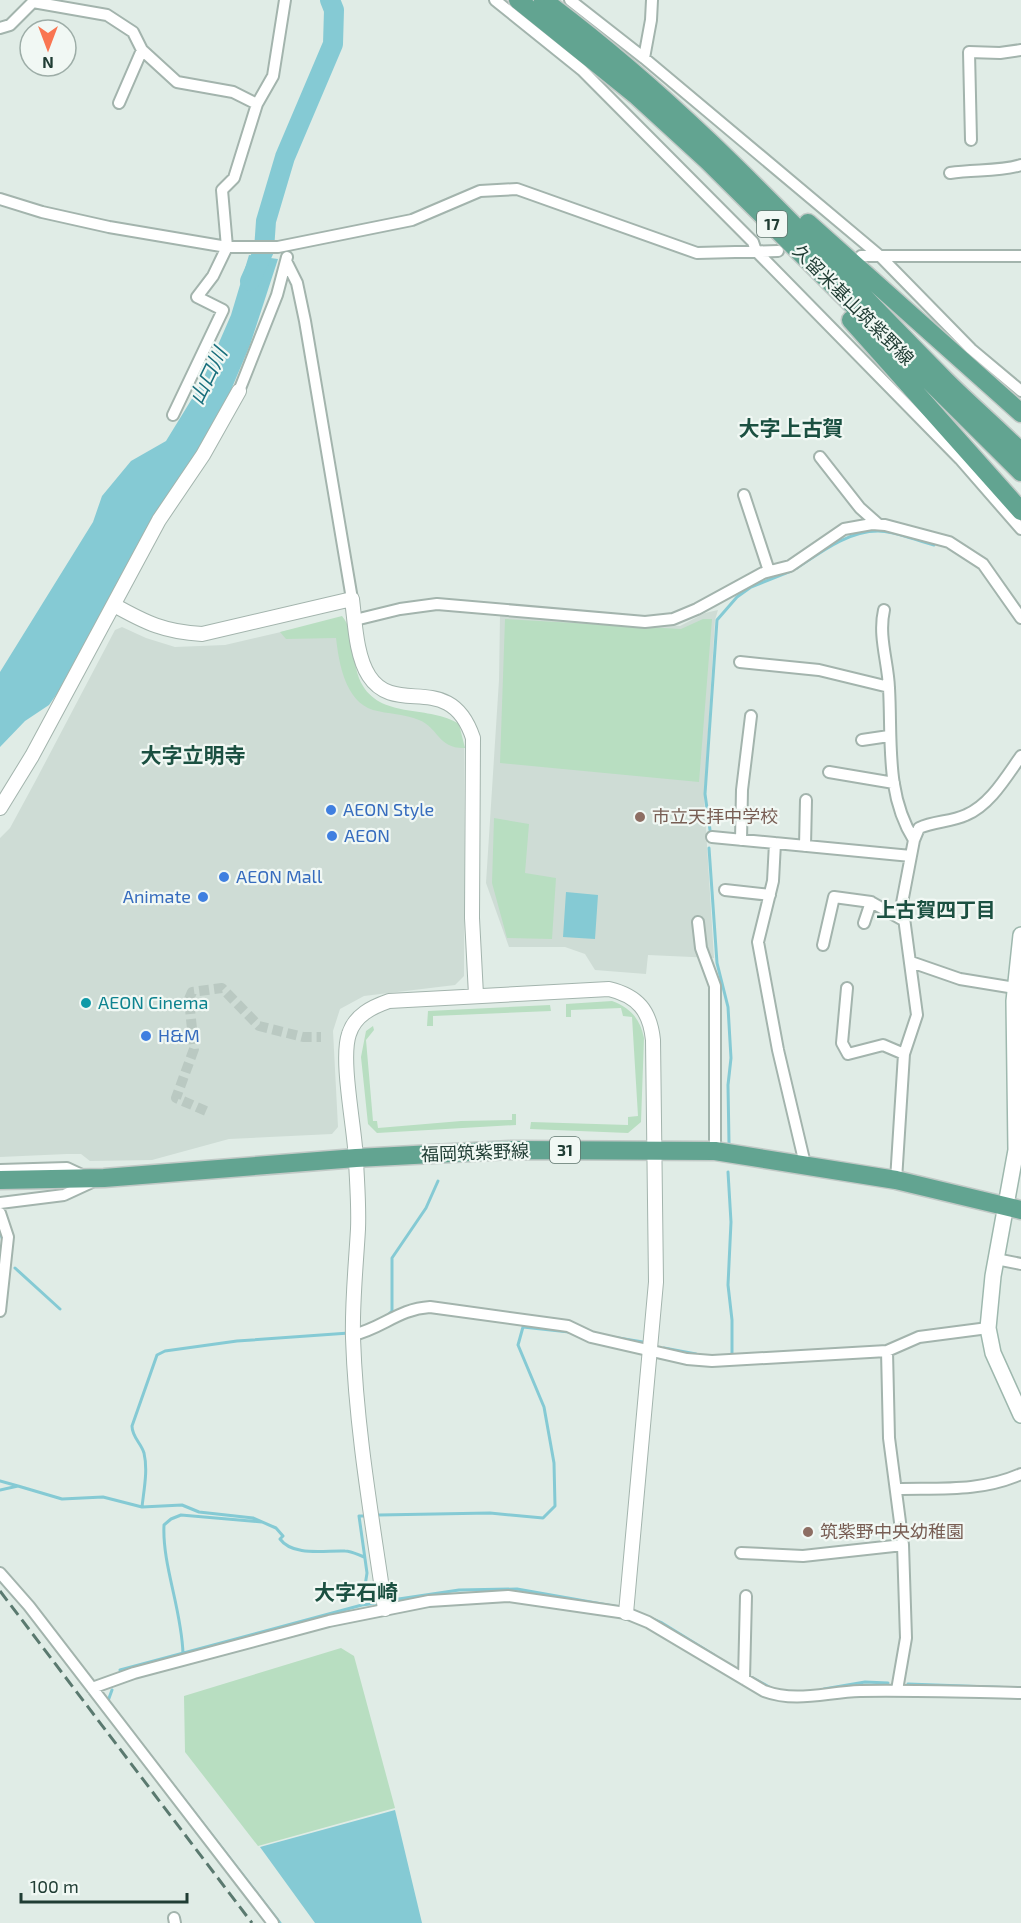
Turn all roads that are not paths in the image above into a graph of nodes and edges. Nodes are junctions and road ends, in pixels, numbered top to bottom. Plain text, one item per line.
1 (285, 0) edge
2 (495, 0) edge
3 (518, 0) edge
4 (543, 0) edge
5 (570, 0) edge
6 (652, 0) edge
7 (0, 28) edge
8 (142, 50) junction
9 (1021, 50) edge
10 (644, 58) junction
11 (118, 103) dead end
12 (256, 104) junction
13 (971, 140) dead end
14 (714, 146) junction
15 (1021, 165) edge
16 (950, 173) dead end
17 (0, 200) edge
18 (772, 224) junction
19 (284, 246) junction
20 (227, 247) junction
21 (756, 251) junction
22 (777, 251) dead end
23 (861, 256) dead end
24 (880, 256) junction
25 (1021, 256) edge
26 (286, 261) junction
27 (1016, 381) edge
28 (240, 391) joint
29 (1021, 391) edge
30 (1021, 413) edge
31 (172, 415) dead end
32 (820, 457) dead end
33 (1017, 458) edge
34 (744, 495) dead end
35 (1021, 511) edge
36 (878, 524) junction
37 (1021, 529) edge
38 (768, 571) junction
39 (352, 599) junction
40 (114, 605) junction
41 (884, 610) dead end
42 (1021, 618) edge
43 (354, 620) junction
44 (740, 662) dead end
45 (889, 687) junction
46 (751, 716) dead end
47 (890, 736) junction
48 (862, 740) dead end
49 (1021, 756) edge
50 (829, 772) dead end
51 (894, 783) junction
52 (806, 800) dead end
53 (0, 808) edge
54 (712, 837) dead end
55 (741, 840) junction
56 (914, 840) junction
57 (775, 843) junction
58 (805, 846) junction
59 (911, 856) junction
60 (725, 890) dead end
61 (770, 895) junction
62 (871, 902) junction
63 (903, 920) junction
64 (698, 922) dead end
65 (864, 923) dead end
66 (1021, 935) edge
67 (823, 945) dead end
68 (911, 962) junction
69 (847, 988) dead end
70 (1016, 988) junction
71 (476, 995) junction
72 (1019, 1043) edge
73 (904, 1054) junction
74 (653, 1151) junction
75 (715, 1151) junction
76 (356, 1158) junction
77 (1018, 1159) edge
78 (806, 1164) junction
79 (0, 1170) edge
80 (94, 1179) junction
81 (0, 1180) edge
82 (896, 1180) junction
83 (29, 1183) junction
84 (0, 1190) edge
85 (0, 1203) edge
86 (1014, 1208) edge
87 (0, 1213) edge
88 (996, 1259) junction
89 (1021, 1264) edge
90 (0, 1311) edge
91 (988, 1328) junction
92 (353, 1335) junction
93 (650, 1349) junction
94 (887, 1351) junction
95 (1021, 1415) edge
96 (1021, 1474) edge
97 (897, 1489) junction
98 (903, 1545) junction
99 (741, 1553) dead end
100 (0, 1573) edge
101 (746, 1596) dead end
102 (385, 1609) junction
103 (626, 1613) junction
104 (744, 1679) junction
105 (92, 1688) junction
106 (897, 1690) junction
107 (1021, 1693) edge
108 (273, 1923) edge

1 - 12 street
2 - 21 street
3 - 18 main road, 久留米基山筑紫野線 / 17
4 - 14 main road, 久留米基山筑紫野線 / 17
5 - 10 street
6 - 10 street
7 - 8 street
8 - 11 street
8 - 12 street
9 - 13 street
10 - 24 street
12 - 20 street
14 - 30 main road
14 - 33 main road, 久留米基山筑紫野線 / 17
15 - 16 street
17 - 20 street
18 - 33 main road, 久留米基山筑紫野線 / 17
18 - 35 main road
19 - 20 street
19 - 21 street
19 - 26 street
20 - 31 street
21 - 22 street
21 - 37 street
23 - 24 street
24 - 25 street
24 - 27 street
26 - 28 street
26 - 39 street
27 - 29 street
28 - 40 street
32 - 36 street
34 - 38 street
36 - 38 street
36 - 42 street
38 - 43 street
39 - 40 street
39 - 43 street
40 - 53 street
41 - 45 street
43 - 71 street
44 - 45 street
45 - 47 street
46 - 55 street
47 - 48 street
47 - 51 street
49 - 56 street
50 - 51 street
51 - 56 street
52 - 58 street
54 - 55 street
55 - 57 street
56 - 59 street
57 - 58 street
57 - 61 street
58 - 59 street
59 - 63 street
60 - 61 street
61 - 78 street
62 - 63 street
62 - 65 street
62 - 67 street
63 - 68 street
64 - 75 street
66 - 70 main road
68 - 70 street
68 - 73 street
69 - 73 street
70 - 72 main road
71 - 74 street
71 - 76 street
72 - 77 main road
73 - 82 street
74 - 75 main road, 福岡筑紫野線 / 31
74 - 76 main road, 福岡筑紫野線 / 31
74 - 93 street
75 - 78 main road, 福岡筑紫野線 / 31
76 - 80 main road, 福岡筑紫野線 / 31
76 - 92 street
77 - 86 main road
78 - 82 main road, 福岡筑紫野線 / 31
79 - 80 street
80 - 83 main road, 福岡筑紫野線 / 31
80 - 85 street
81 - 83 main road, 福岡筑紫野線 / 31
82 - 86 main road, 福岡筑紫野線 / 31
83 - 84 main road, 福岡筑紫野線 / 31
86 - 88 main road
87 - 90 street
88 - 89 street
88 - 91 main road
91 - 94 street
91 - 95 main road
92 - 93 street
92 - 102 street
93 - 94 street
93 - 103 street
94 - 97 street
96 - 97 street
97 - 98 street
98 - 99 street
98 - 106 street
100 - 105 street
101 - 104 street
102 - 103 street
102 - 105 street
103 - 104 street
104 - 106 street
105 - 108 street
106 - 107 street

